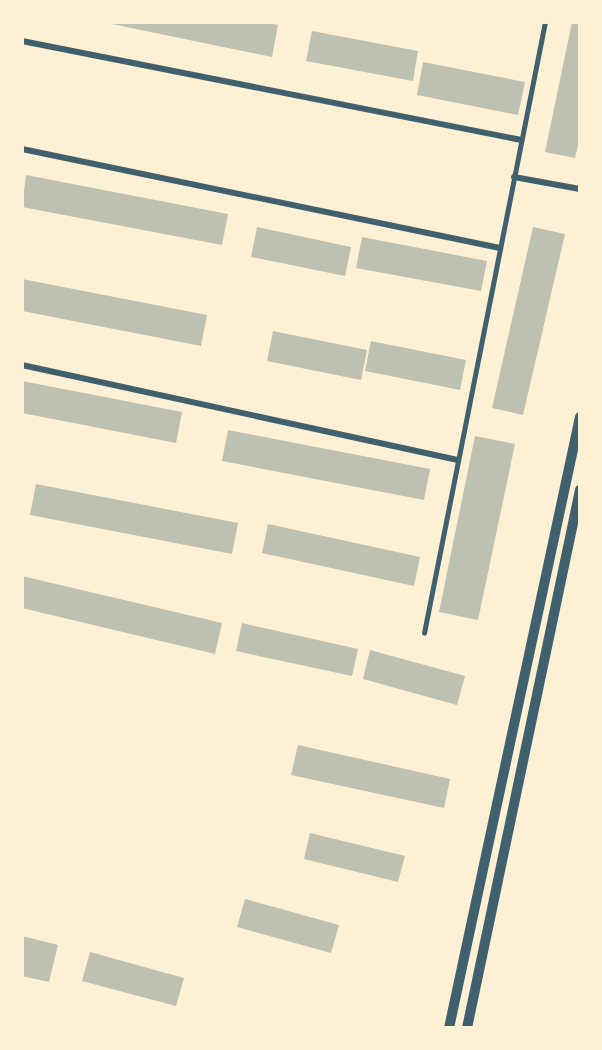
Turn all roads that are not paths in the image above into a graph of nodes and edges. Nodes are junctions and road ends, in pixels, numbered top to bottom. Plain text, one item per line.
1 (544, 22) edge
2 (22, 41) edge
3 (521, 140) junction
4 (22, 149) edge
5 (514, 177) junction
6 (579, 189) edge
7 (500, 248) junction
8 (22, 365) edge
9 (579, 417) edge
10 (458, 460) junction
11 (579, 490) edge
12 (424, 633) dead end
13 (448, 1028) edge
14 (467, 1028) edge

1 - 3 lane
2 - 3 street
3 - 5 lane
4 - 7 street
5 - 6 street
5 - 7 lane
7 - 10 lane
8 - 10 street
9 - 13 street
10 - 12 lane
11 - 14 street

